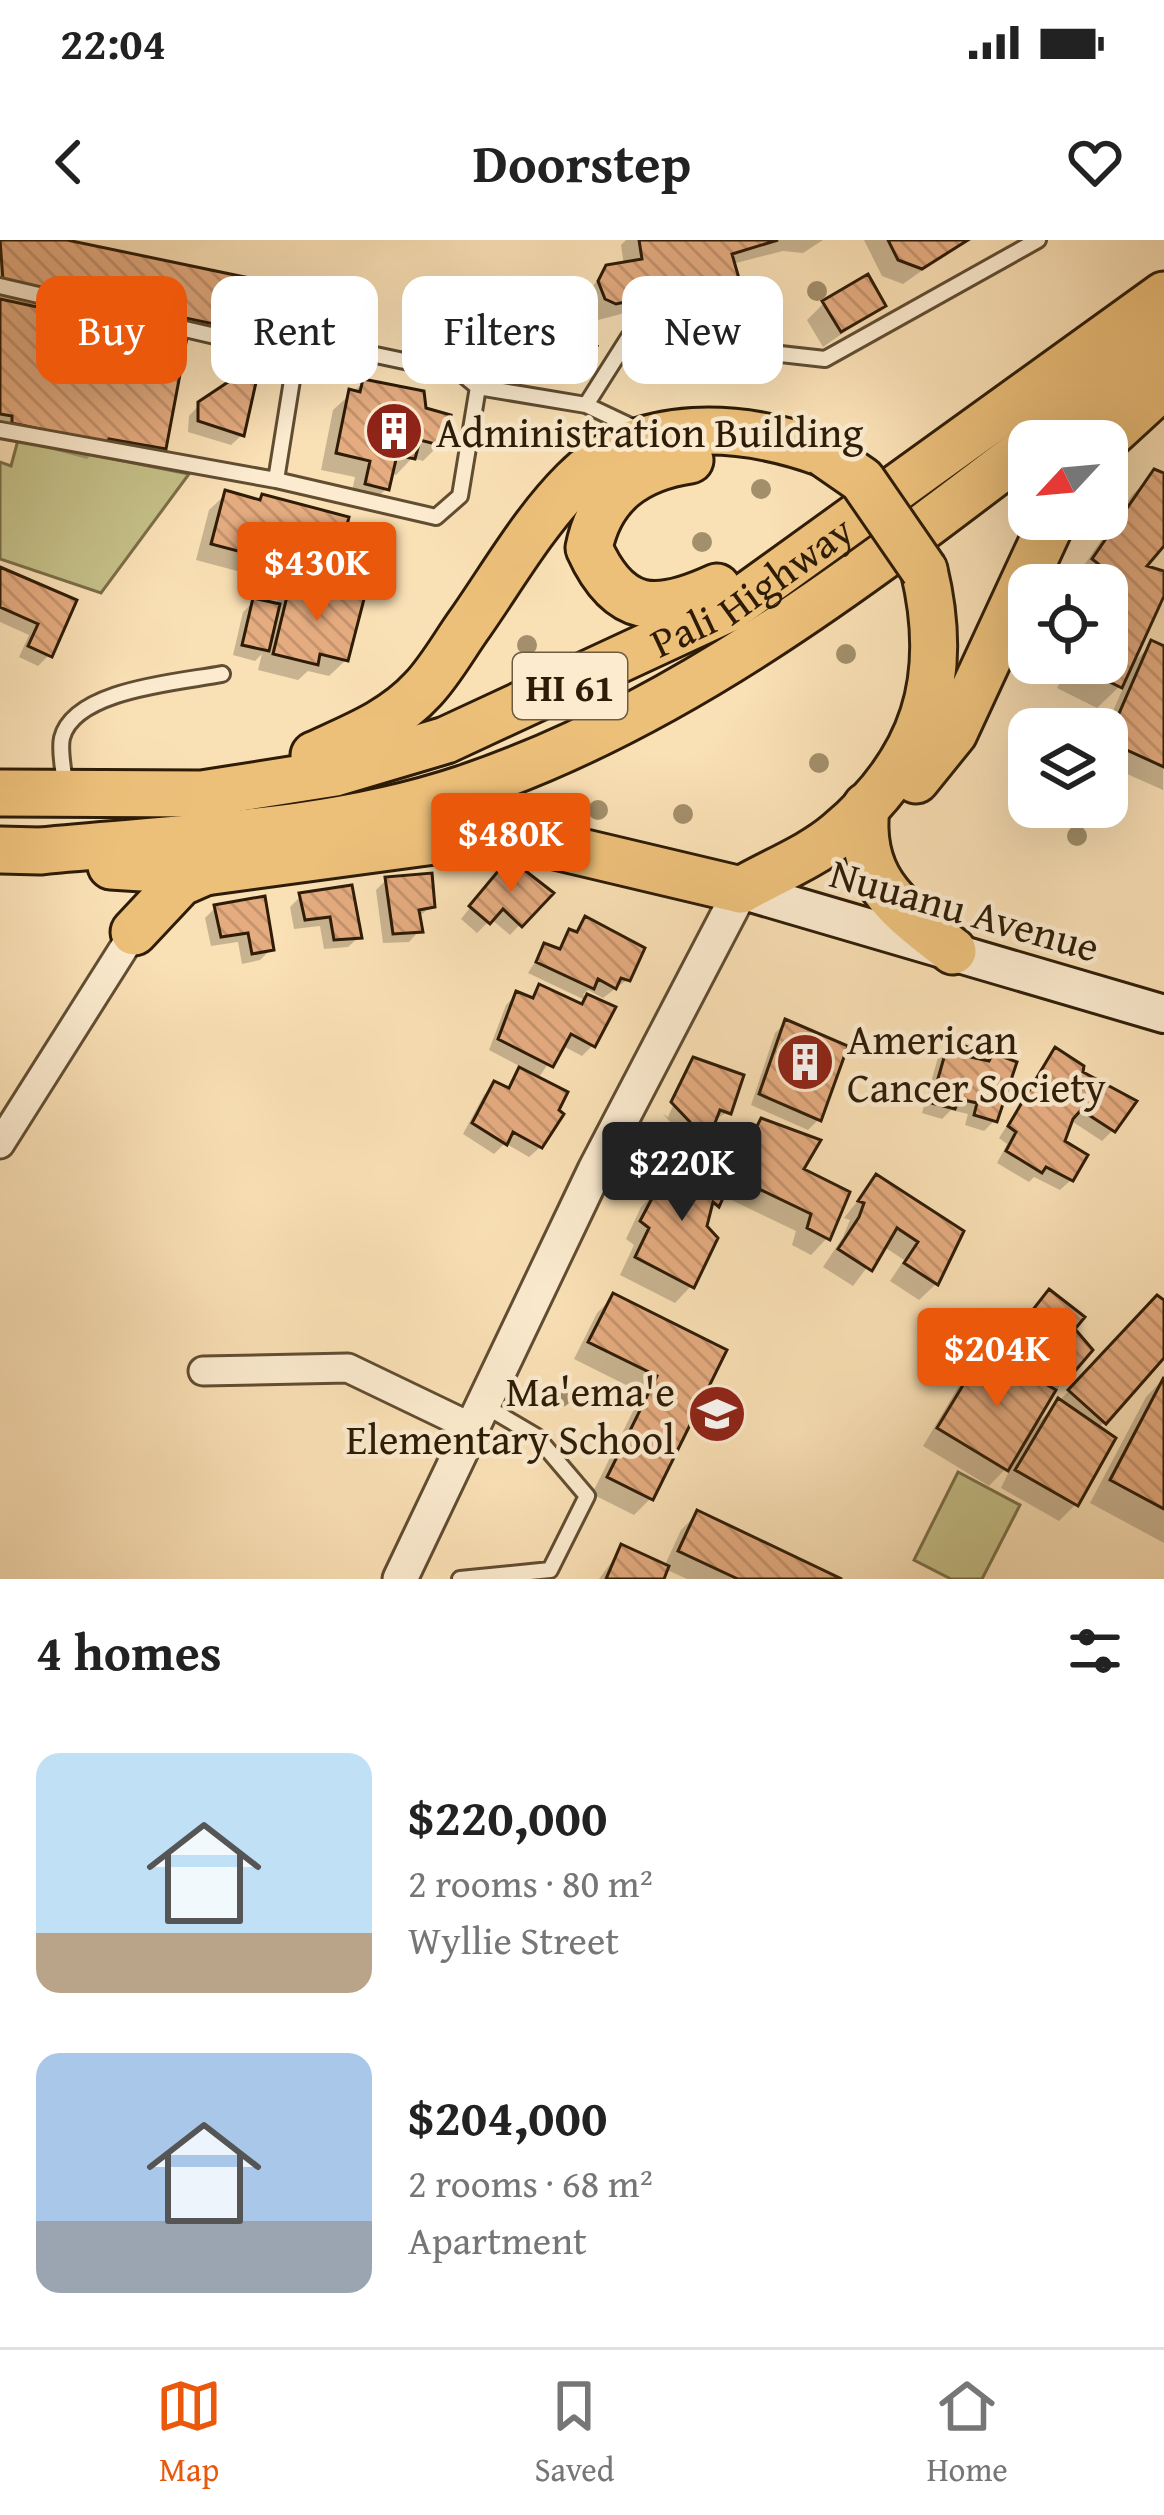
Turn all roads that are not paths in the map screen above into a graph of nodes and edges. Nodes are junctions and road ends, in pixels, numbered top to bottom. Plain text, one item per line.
1 (1038, 240) edge
2 (0, 286) edge
3 (1164, 295) edge
4 (211, 335) edge
5 (1164, 345) edge
6 (378, 355) edge
7 (291, 384) edge
8 (1164, 385) edge
9 (478, 387) junction
10 (592, 408) junction
11 (1065, 420) edge
12 (1126, 420) edge
13 (0, 430) edge
14 (632, 446) junction
15 (1008, 462) edge
16 (816, 465) junction
17 (276, 480) junction
18 (898, 487) junction
19 (1043, 540) edge
20 (911, 574) junction
21 (222, 674) dead end
22 (0, 793) edge
23 (202, 794) junction
24 (66, 796) junction
25 (866, 806) junction
26 (20, 851) edge
27 (93, 864) junction
28 (205, 872) junction
29 (742, 890) junction
30 (134, 932) junction
31 (953, 951) junction
32 (1162, 1009) edge
33 (0, 1144) edge
34 (203, 1371) dead end
35 (480, 1418) junction
36 (468, 1578) edge
37 (400, 1579) edge

1 - 10 lane
2 - 4 lane
3 - 18 highway, Pali Highway / HI 61
5 - 11 highway
6 - 9 lane
7 - 17 lane
8 - 12 highway
9 - 10 lane
9 - 17 lane
10 - 14 lane
10 - 14 lane
13 - 17 lane
14 - 16 highway
14 - 23 highway
15 - 26 highway, Pali Highway / HI 61
16 - 18 highway
16 - 20 highway, bridge
18 - 23 highway, Pali Highway / HI 61
19 - 25 highway
20 - 25 highway
20 - 29 highway
21 - 24 lane
22 - 24 highway, Pali Highway / HI 61
23 - 24 highway, Pali Highway / HI 61
25 - 29 highway
25 - 31 highway
26 - 27 highway
27 - 28 highway
27 - 30 highway
28 - 29 highway
28 - 30 highway
29 - 31 main road, Nuuanu Avenue
29 - 35 street
30 - 33 street
31 - 32 main road, Nuuanu Avenue
34 - 35 street
35 - 36 lane
35 - 37 street

